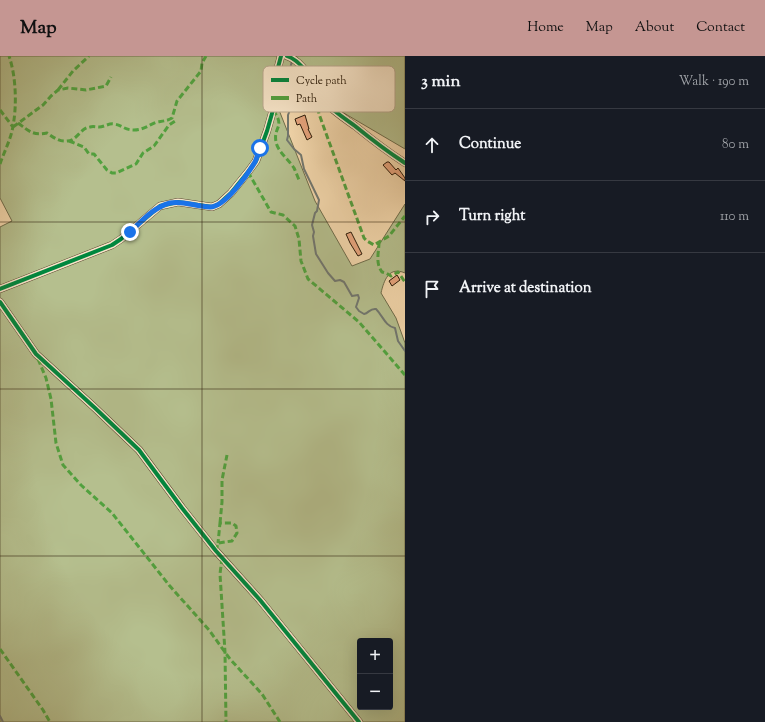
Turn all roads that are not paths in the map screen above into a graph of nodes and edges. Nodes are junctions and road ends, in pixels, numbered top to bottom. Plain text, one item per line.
1 (281, 56) edge
2 (290, 57) edge
3 (278, 66) edge
4 (302, 66) edge
5 (272, 112) edge
6 (335, 112) edge
7 (405, 163) edge
8 (0, 289) edge
9 (0, 302) edge
10 (359, 722) edge

1 - 3 street
2 - 4 street
5 - 8 street
6 - 7 street
9 - 10 street

